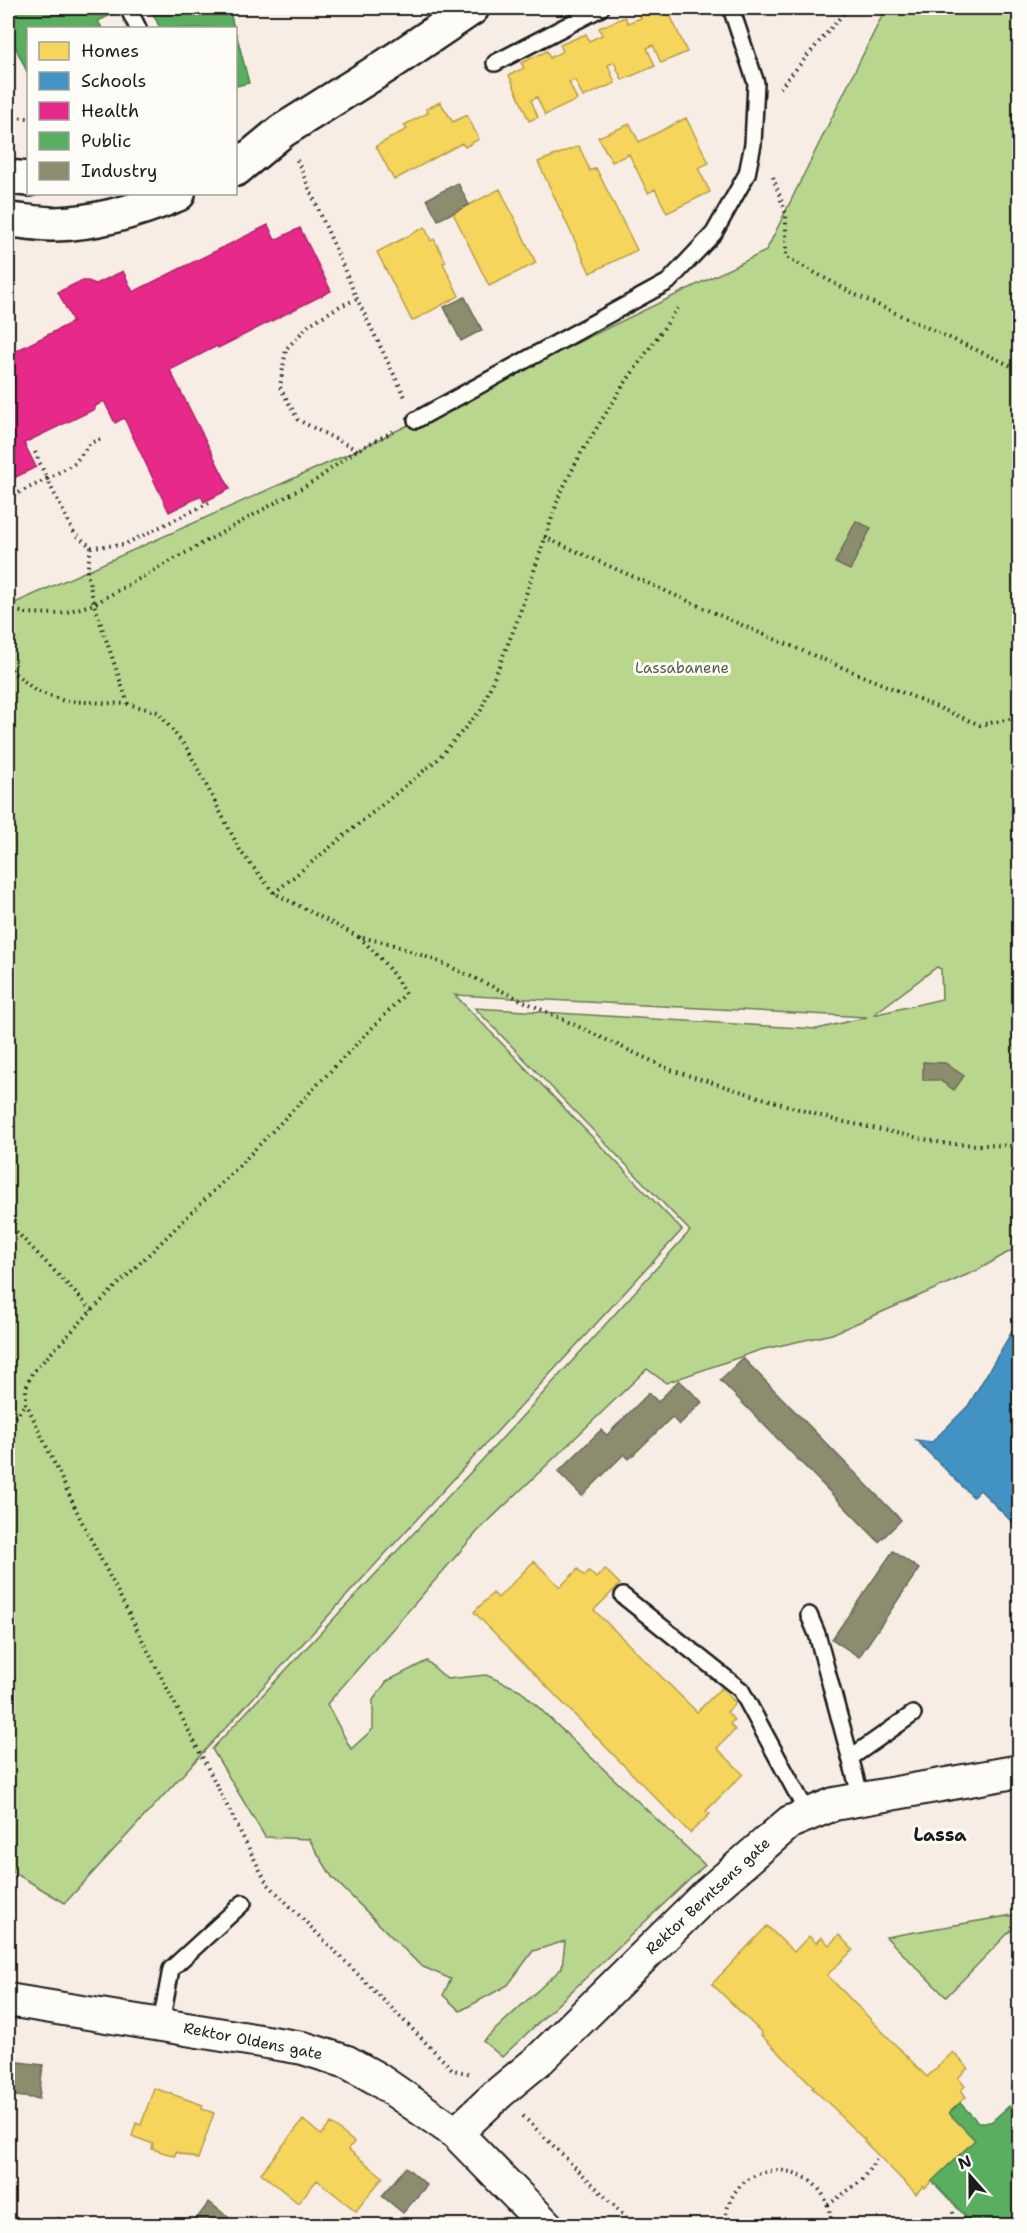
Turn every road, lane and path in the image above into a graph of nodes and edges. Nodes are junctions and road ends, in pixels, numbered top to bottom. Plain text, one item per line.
1 (128, 8) edge
2 (472, 8) edge
3 (601, 8) edge
4 (731, 8) edge
5 (848, 8) edge
6 (138, 27) edge
7 (495, 63) dead end
8 (8, 89) edge
9 (777, 92) dead end
10 (8, 106) edge
11 (8, 117) edge
12 (27, 118) edge
13 (289, 144) junction
14 (237, 146) edge
15 (237, 169) edge
16 (772, 175) dead end
17 (8, 177) edge
18 (27, 179) edge
19 (175, 195) edge
20 (8, 220) edge
21 (357, 299) junction
22 (681, 304) dead end
23 (1020, 370) edge
24 (416, 420) junction
25 (101, 439) dead end
26 (357, 450) junction
27 (35, 452) dead end
28 (47, 479) junction
29 (8, 498) edge
30 (209, 503) dead end
31 (544, 537) junction
32 (91, 547) junction
33 (94, 604) junction
34 (8, 609) edge
35 (8, 664) edge
36 (128, 704) junction
37 (1020, 717) edge
38 (274, 893) junction
39 (359, 937) junction
40 (1020, 1146) edge
41 (8, 1223) edge
42 (92, 1310) junction
43 (26, 1403) junction
44 (8, 1427) edge
45 (622, 1596) dead end
46 (809, 1615) dead end
47 (913, 1714) dead end
48 (850, 1758) junction
49 (1020, 1771) edge
50 (861, 1798) junction
51 (808, 1814) junction
52 (243, 1903) dead end
53 (8, 2000) edge
54 (161, 2024) junction
55 (477, 2075) dead end
56 (516, 2109) dead end
57 (456, 2133) junction
58 (878, 2157) dead end
59 (828, 2205) junction
60 (953, 2212) dead end
61 (547, 2226) edge
62 (635, 2226) edge
63 (725, 2226) edge
64 (831, 2226) edge
65 (954, 2226) edge

1 - 6 lane
2 - 13 main road
3 - 7 lane
4 - 24 lane
5 - 9 path
8 - 10 path
11 - 12 path
13 - 14 main road
13 - 15 main road
13 - 21 path
16 - 23 path
17 - 18 main road
19 - 20 main road
21 - 24 path
21 - 26 path
22 - 31 path
24 - 26 path
25 - 28 path
26 - 33 path
27 - 28 path
28 - 29 path
28 - 32 path
30 - 32 path
31 - 37 path
31 - 38 path
32 - 33 path
33 - 34 path
33 - 36 path
35 - 36 path
36 - 38 path
38 - 39 path
39 - 40 path
39 - 42 path
41 - 42 path
42 - 43 path
43 - 44 path
43 - 55 path
45 - 51 lane
46 - 48 lane
47 - 48 lane
48 - 50 lane
49 - 50 street, Rektor Berntsens gate
50 - 51 street, Rektor Berntsens gate
51 - 57 street, Rektor Berntsens gate
52 - 54 lane
53 - 54 street, Rektor Oldens gate
54 - 57 street, Rektor Oldens gate
56 - 62 path
57 - 61 street, Rektor Oldens gate
58 - 59 path
59 - 63 path
59 - 64 path
60 - 65 path

